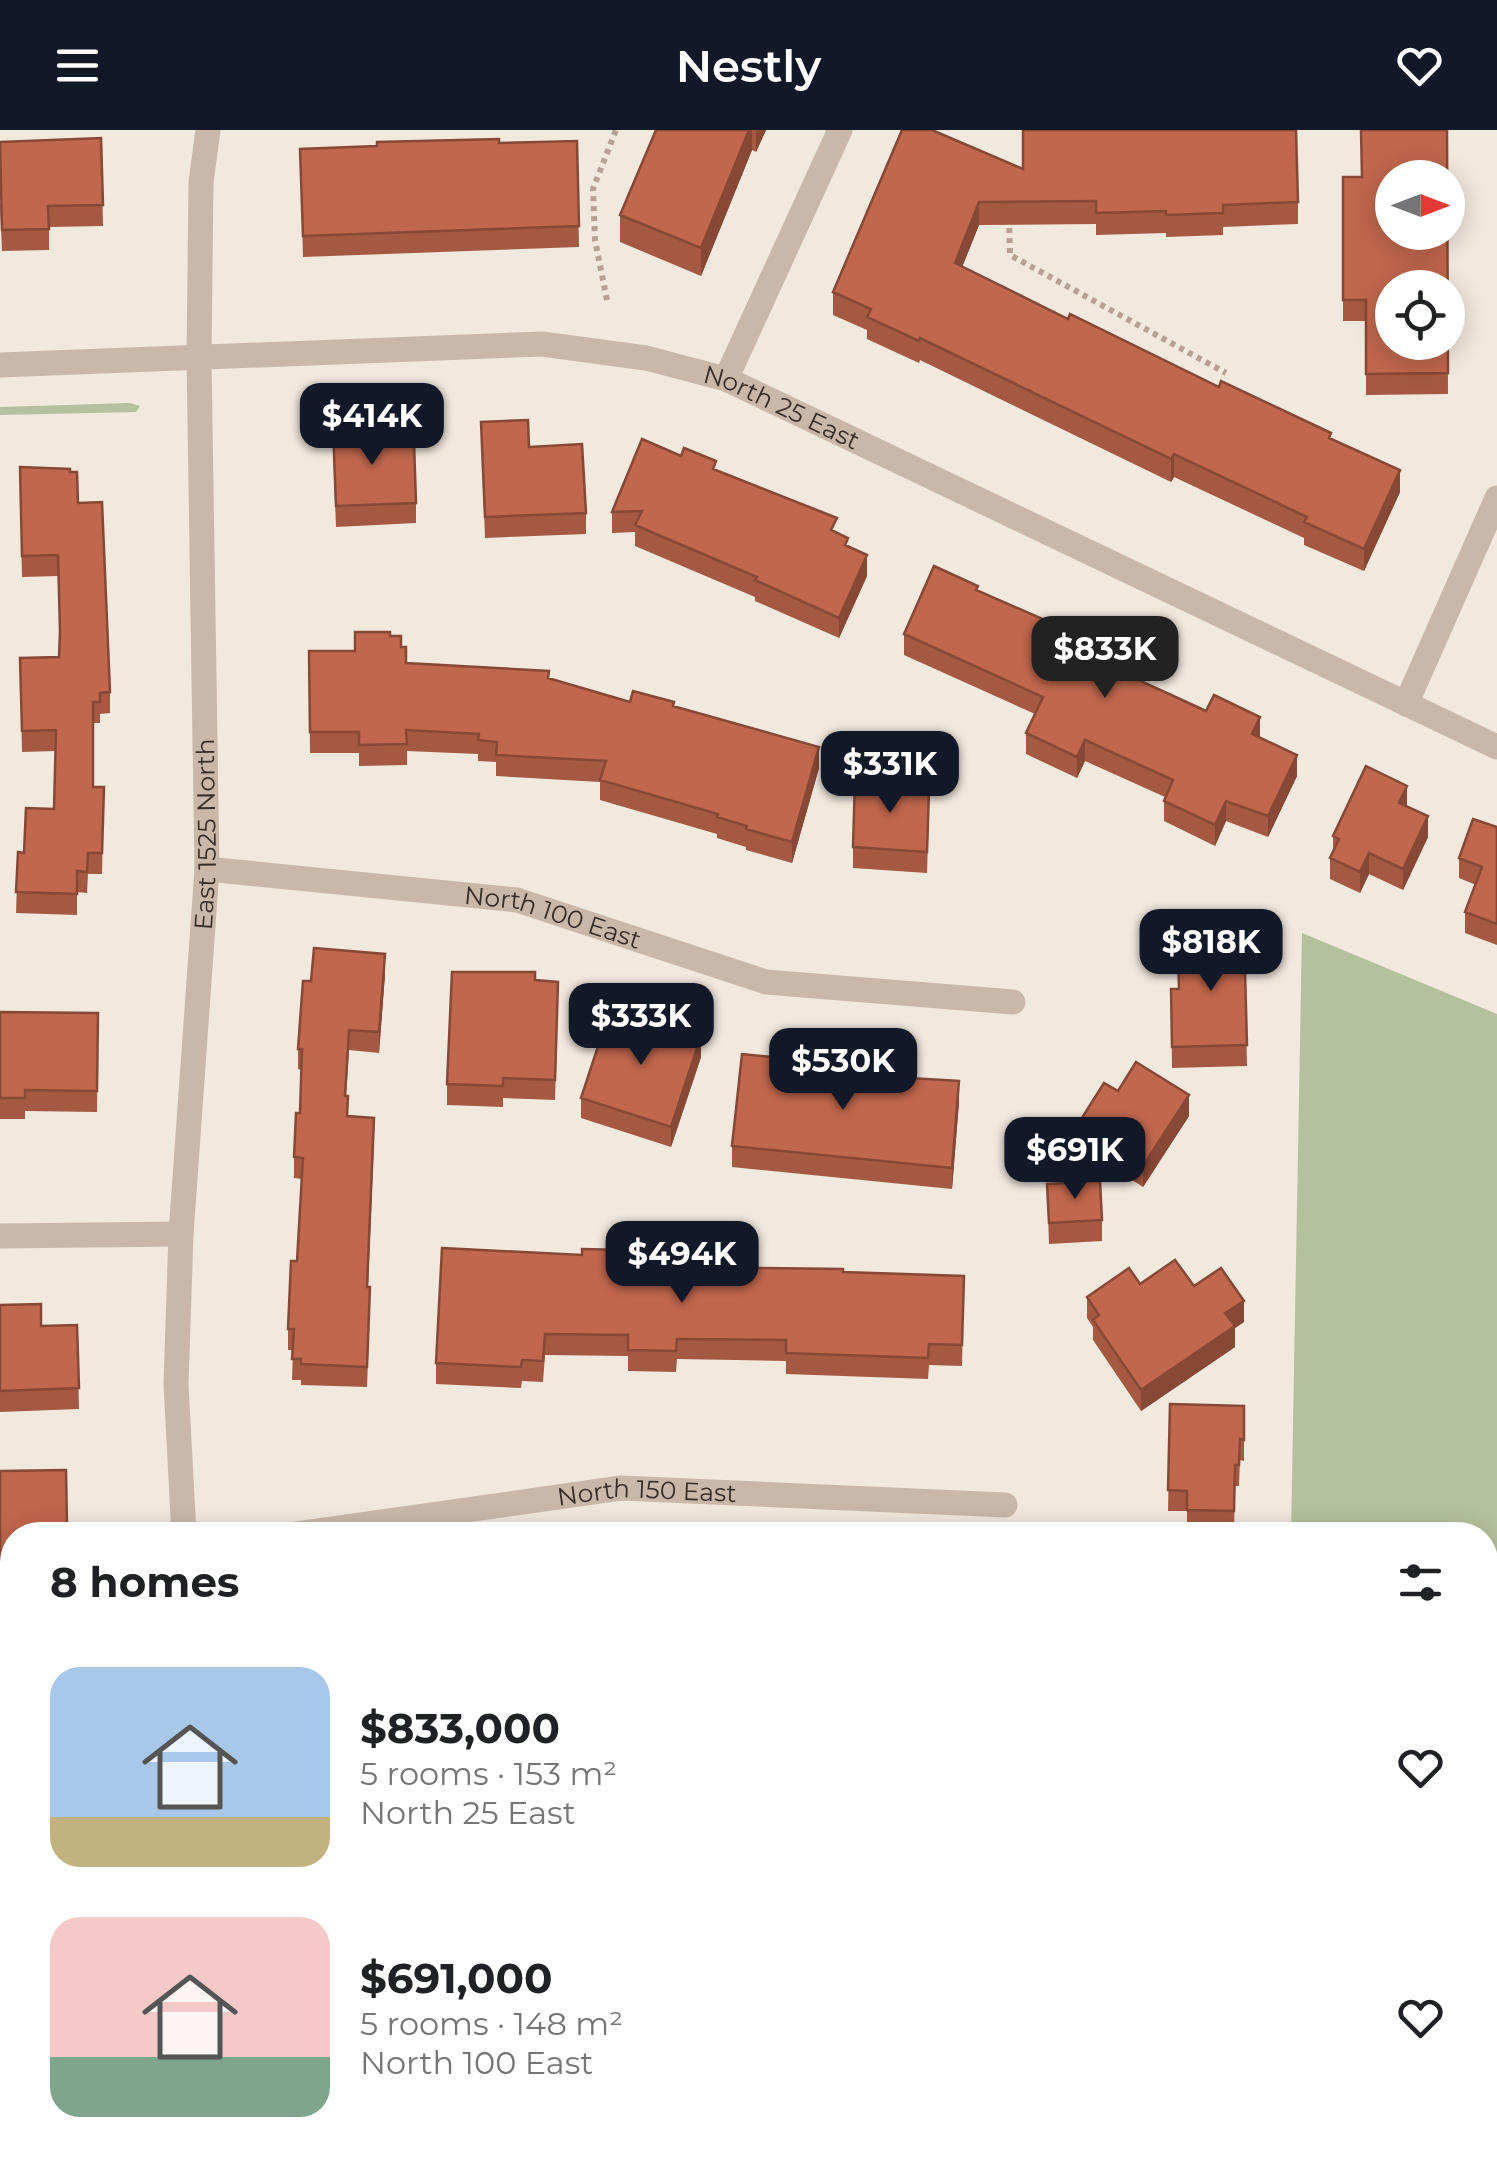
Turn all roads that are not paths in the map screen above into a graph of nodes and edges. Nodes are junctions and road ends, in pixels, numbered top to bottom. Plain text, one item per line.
1 (208, 130) edge
2 (840, 130) edge
3 (199, 358) junction
4 (0, 365) edge
5 (726, 380) junction
6 (1497, 498) edge
7 (1406, 704) junction
8 (1497, 747) edge
9 (207, 869) junction
10 (1013, 1002) dead end
11 (181, 1234) junction
12 (0, 1236) edge
13 (1005, 1505) dead end
14 (183, 1522) edge
15 (382, 1522) edge

1 - 3 street, East 1525 North
2 - 5 street
3 - 4 street, North 25 East
3 - 5 street, North 25 East
3 - 9 street, East 1525 North
5 - 7 street, North 25 East
6 - 7 street
7 - 8 street, North 25 East
9 - 10 street, North 100 East
9 - 11 street, East 1525 North
11 - 12 street
11 - 14 street, East 1525 North
13 - 15 street, North 150 East

